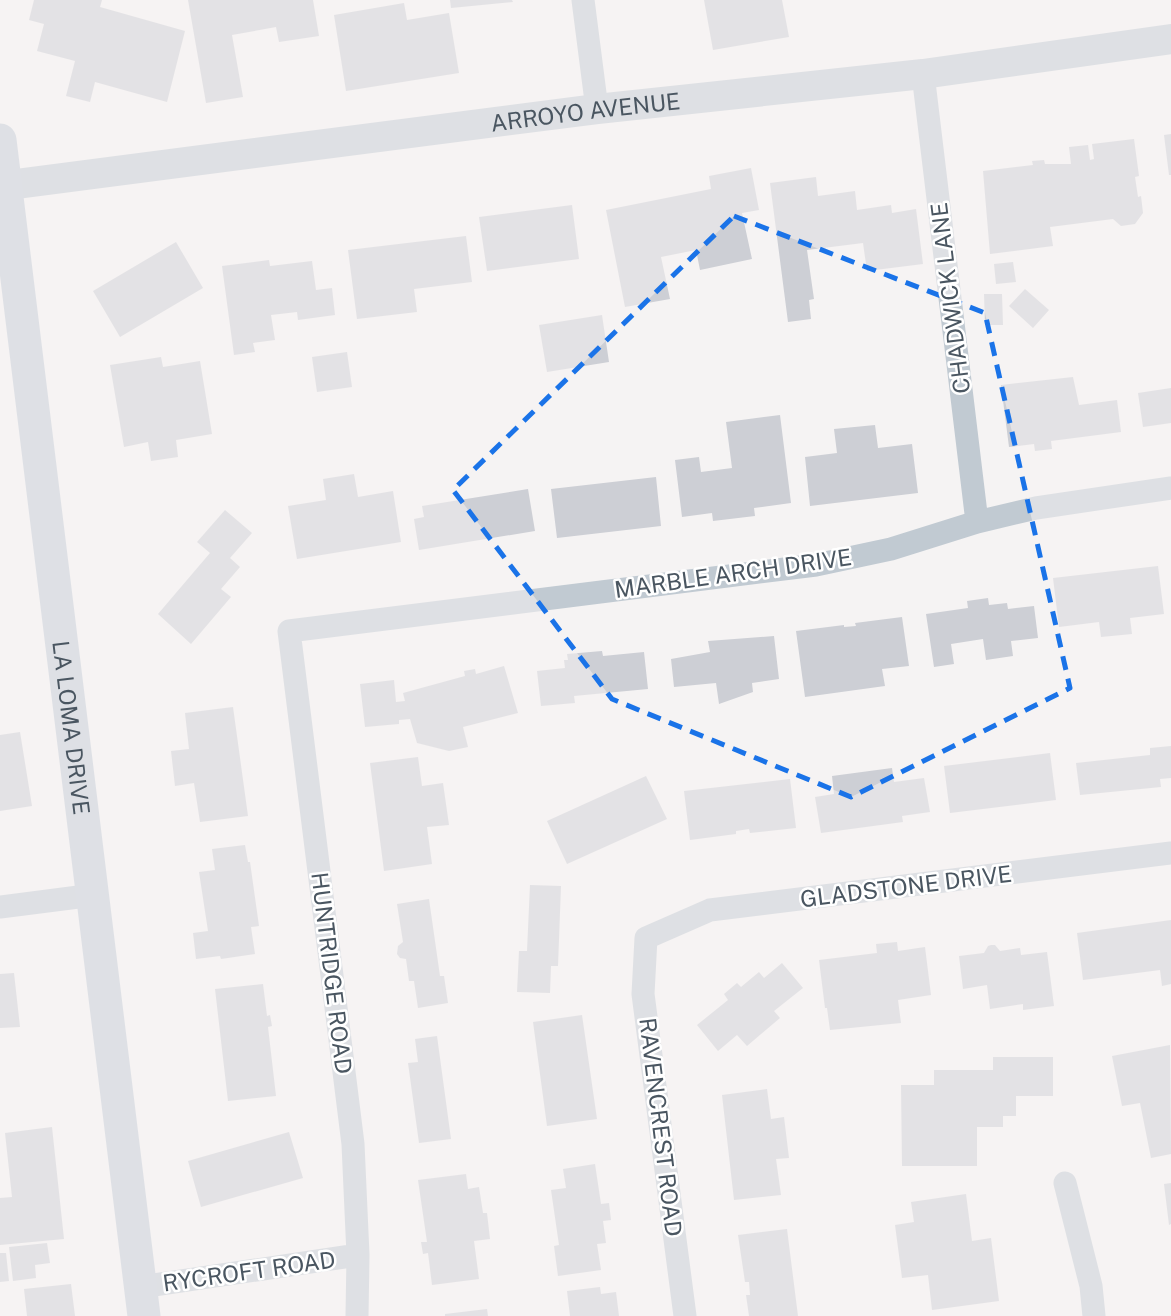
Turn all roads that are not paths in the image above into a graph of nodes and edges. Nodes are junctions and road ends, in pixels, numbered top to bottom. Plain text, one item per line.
1 (583, 0) edge
2 (1171, 39) edge
3 (923, 74) junction
4 (597, 109) junction
5 (0, 140) edge
6 (3, 186) edge
7 (1171, 488) edge
8 (977, 522) junction
9 (289, 631) joint
10 (1171, 853) edge
11 (94, 895) junction
12 (0, 907) edge
13 (646, 938) joint
14 (1065, 1183) dead end
15 (358, 1255) junction
16 (142, 1301) edge
17 (357, 1316) edge
18 (685, 1316) edge
19 (1094, 1316) edge

1 - 4 street
2 - 3 street, ARROYO AVENUE
3 - 4 street, ARROYO AVENUE
3 - 8 street, CHADWICK LANE
4 - 6 street, ARROYO AVENUE
5 - 6 main road, LA LOMA DRIVE
6 - 11 main road, LA LOMA DRIVE
7 - 8 street, MARBLE ARCH DRIVE
8 - 9 street, MARBLE ARCH DRIVE
9 - 15 street, HUNTRIDGE ROAD
10 - 13 street, GLADSTONE DRIVE
11 - 12 street
11 - 16 main road, LA LOMA DRIVE
13 - 18 street, RAVENCREST ROAD
14 - 19 street
15 - 16 street, RYCROFT ROAD
15 - 17 street, HUNTRIDGE ROAD

